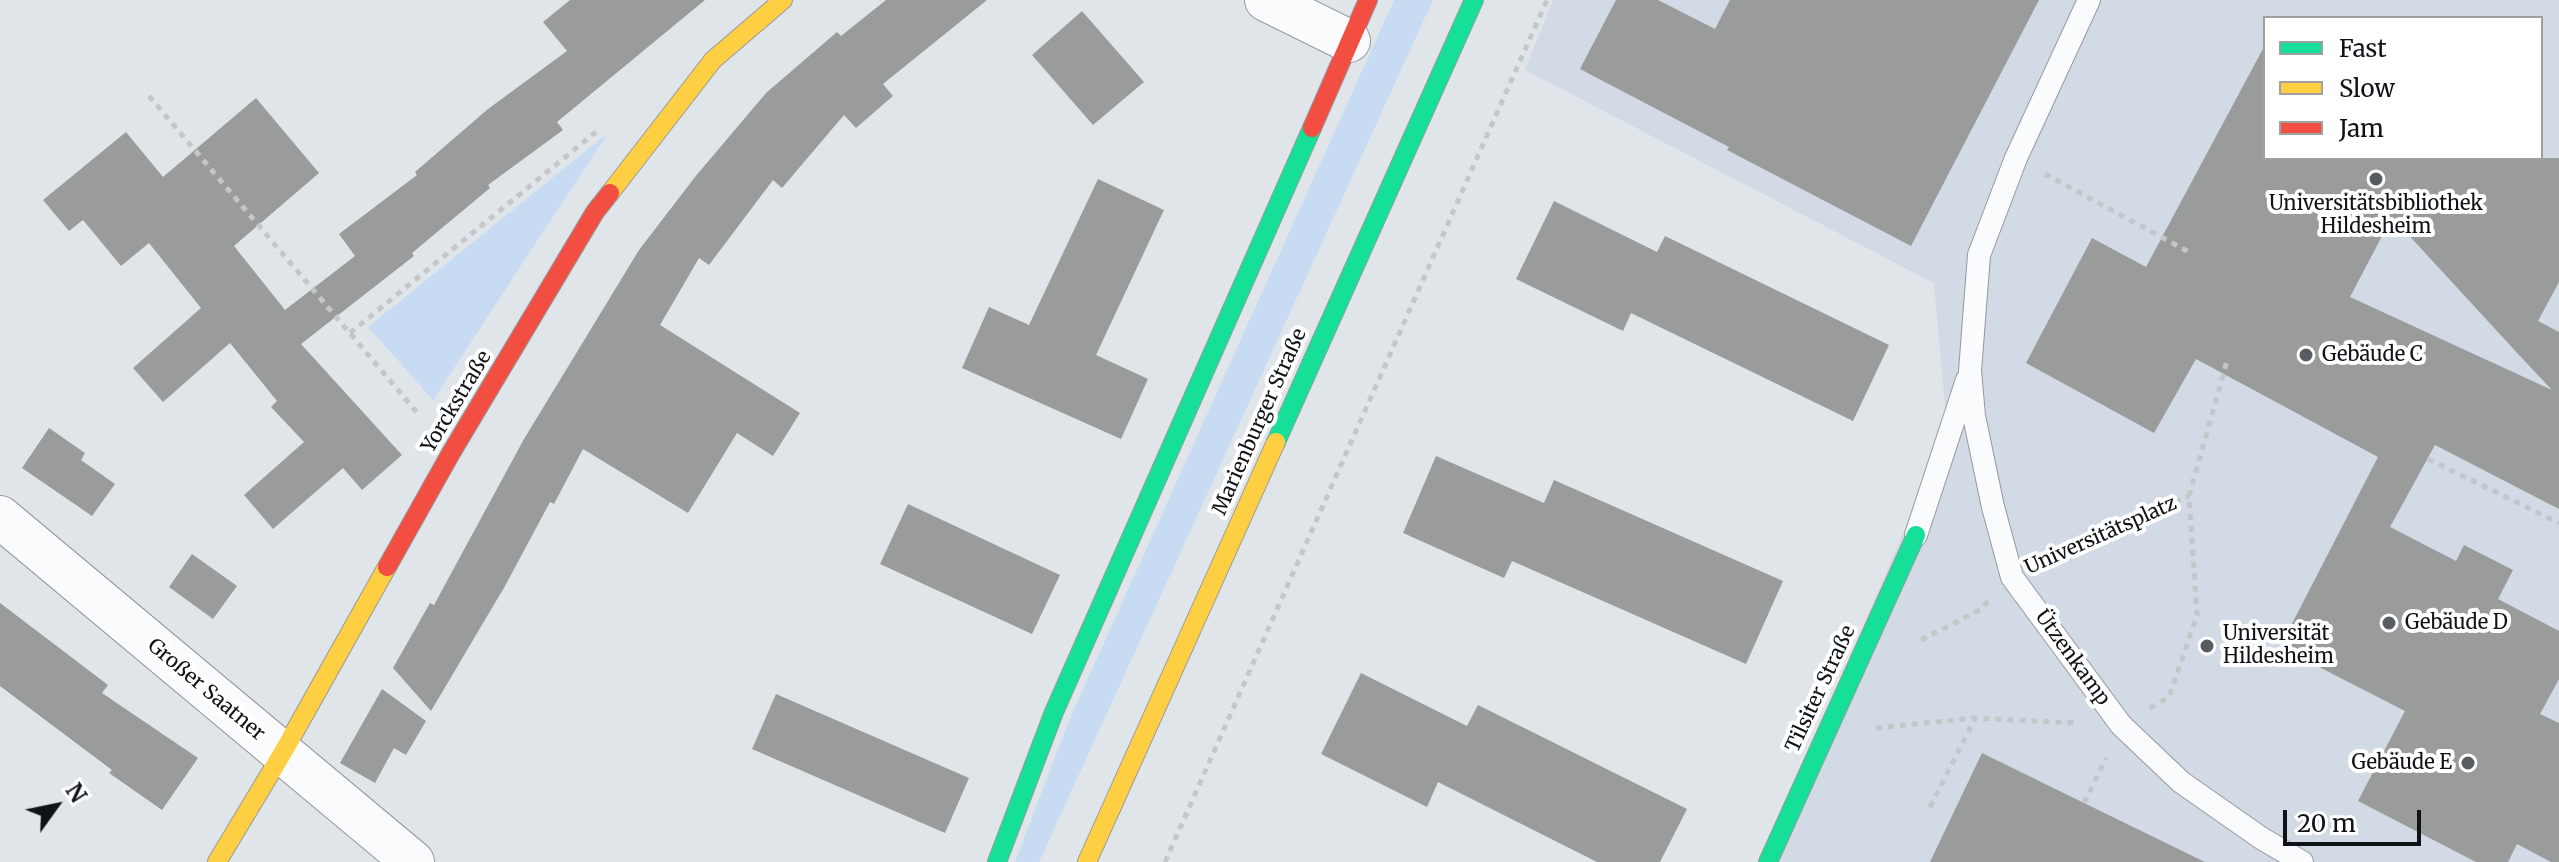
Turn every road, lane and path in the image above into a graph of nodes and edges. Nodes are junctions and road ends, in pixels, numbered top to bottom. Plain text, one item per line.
1 (783, 0) edge
2 (1266, 0) edge
3 (1368, 0) edge
4 (1474, 0) edge
5 (1547, 0) edge
6 (2089, 0) edge
7 (1349, 41) junction
8 (149, 96) dead end
9 (647, 144) junction
10 (2016, 158) junction
11 (2189, 252) dead end
12 (350, 333) junction
13 (2227, 361) dead end
14 (1970, 371) junction
15 (451, 453) junction
16 (2428, 459) dead end
17 (2189, 496) junction
18 (0, 517) edge
19 (2559, 523) edge
20 (1916, 535) joint
21 (2012, 577) junction
22 (1975, 718) junction
23 (2121, 725) junction
24 (1870, 728) dead end
25 (282, 754) junction
26 (2084, 803) dead end
27 (1930, 807) dead end
28 (217, 862) edge
29 (413, 862) edge
30 (997, 862) edge
31 (1087, 862) edge
32 (1165, 862) edge
33 (1768, 862) edge
34 (2302, 862) edge

1 - 9 street, Yorckstraße
2 - 7 street
3 - 7 street
4 - 31 street, Marienburger Straße
5 - 32 path
6 - 10 lane
7 - 30 street
8 - 12 path
9 - 12 path
9 - 15 street, Yorckstraße
10 - 11 path
10 - 14 lane
12 - 15 path
13 - 17 path, Universitätsplatz
14 - 20 lane
14 - 21 lane, Ützenkamp
15 - 25 street, Yorckstraße
16 - 19 path
17 - 21 path, Universitätsplatz
17 - 23 path, Universitätsplatz
18 - 25 street, Großer Saatner
20 - 33 street, Tilsiter Straße
21 - 23 lane, Ützenkamp
22 - 23 path
22 - 24 path
22 - 27 path
23 - 26 path
23 - 34 lane, Ützenkamp
25 - 28 street, Yorckstraße
25 - 29 street, Großer Saatner

